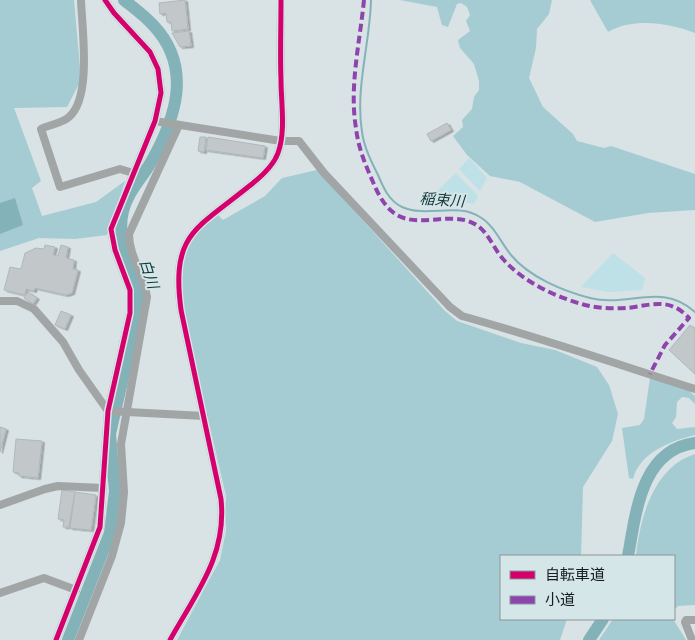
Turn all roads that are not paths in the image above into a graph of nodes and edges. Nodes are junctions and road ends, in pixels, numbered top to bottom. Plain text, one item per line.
1 (81, 0) edge
2 (106, 0) edge
3 (281, 0) edge
4 (155, 121) junction
5 (179, 125) junction
6 (281, 141) junction
7 (133, 173) junction
8 (0, 301) edge
9 (695, 389) edge
10 (127, 410) junction
11 (108, 411) junction
12 (204, 416) junction
13 (103, 488) junction
14 (0, 505) edge
15 (76, 590) junction
16 (0, 593) edge
17 (695, 620) edge
18 (56, 640) edge
19 (79, 640) edge
20 (170, 640) edge
21 (692, 640) edge

1 - 7 street
2 - 4 street
3 - 6 street
4 - 5 street
4 - 7 street
5 - 6 street
5 - 10 street
6 - 9 street
6 - 12 street
7 - 11 street
8 - 11 street
10 - 11 street
10 - 12 street
10 - 19 street
11 - 13 street
12 - 20 street
13 - 14 street
13 - 15 street
15 - 16 street
15 - 18 street
17 - 21 street

